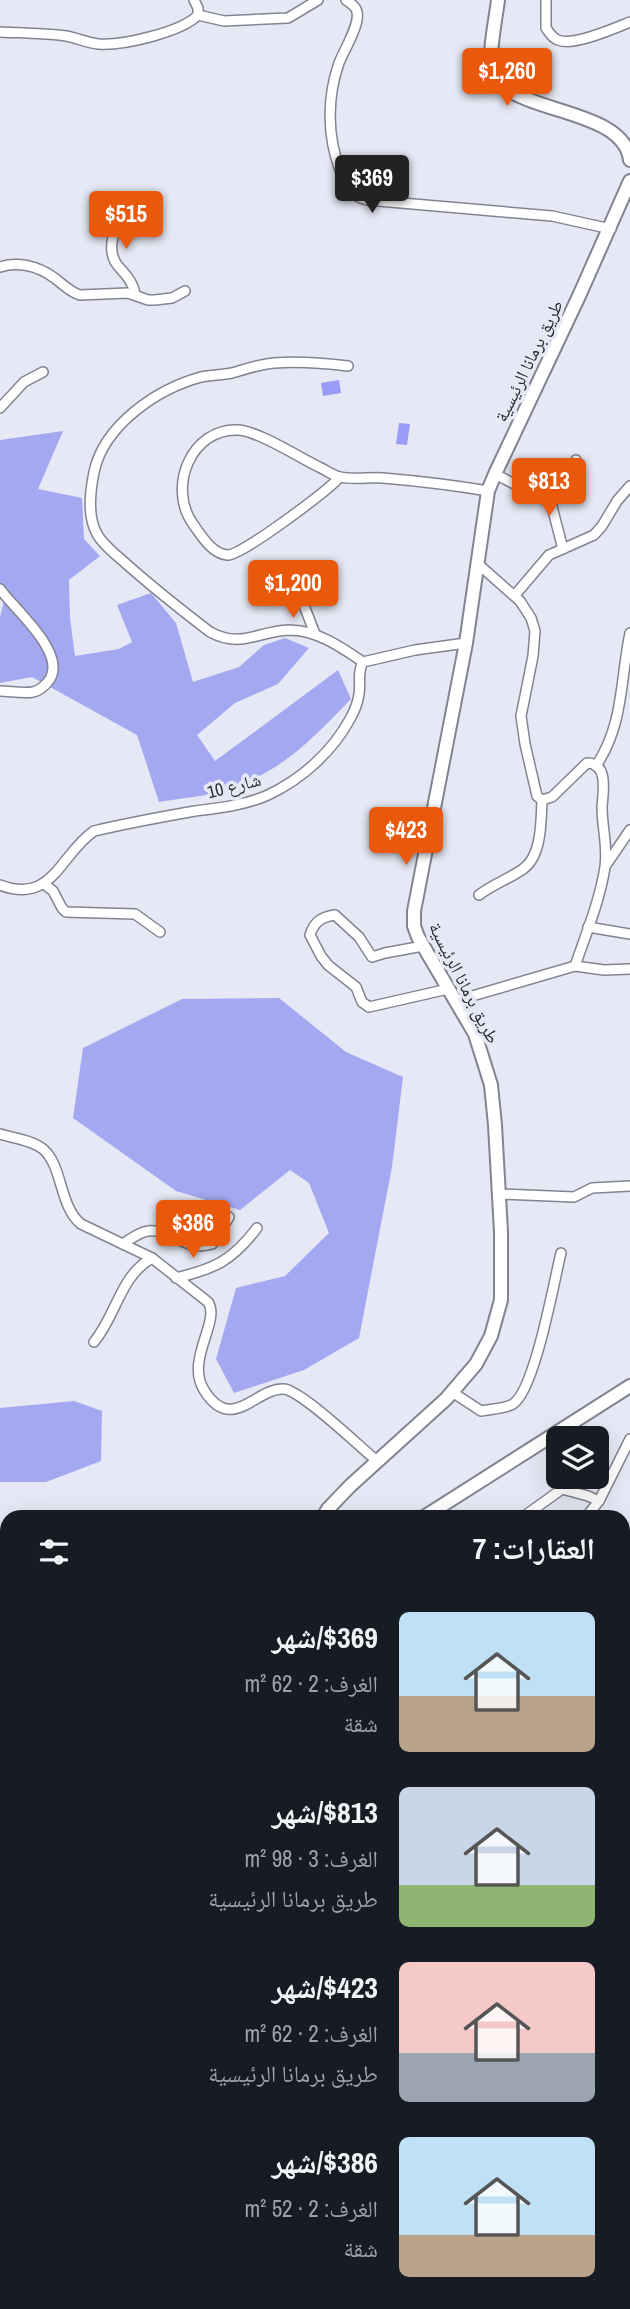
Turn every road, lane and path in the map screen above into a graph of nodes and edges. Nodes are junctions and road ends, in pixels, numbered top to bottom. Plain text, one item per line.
1 (194, 0) edge
2 (318, 0) edge
3 (346, 0) edge
4 (498, 0) edge
5 (546, 0) edge
6 (198, 15) junction
7 (630, 22) edge
8 (0, 32) edge
9 (630, 160) edge
10 (630, 181) edge
11 (130, 200) dead end
12 (611, 229) junction
13 (0, 267) edge
14 (185, 291) dead end
15 (135, 294) junction
16 (348, 366) dead end
17 (43, 372) dead end
18 (0, 408) edge
19 (576, 460) dead end
20 (495, 474) junction
21 (340, 477) junction
22 (630, 486) edge
23 (488, 491) junction
24 (551, 503) junction
25 (563, 548) junction
26 (477, 563) junction
27 (0, 589) edge
28 (300, 595) dead end
29 (515, 595) junction
30 (630, 633) edge
31 (315, 634) junction
32 (466, 643) junction
33 (363, 662) junction
34 (0, 691) edge
35 (596, 766) junction
36 (542, 800) junction
37 (630, 830) edge
38 (605, 867) junction
39 (44, 884) junction
40 (0, 885) edge
41 (479, 895) dead end
42 (588, 927) junction
43 (160, 932) dead end
44 (630, 934) edge
45 (423, 946) junction
46 (575, 966) junction
47 (630, 969) edge
48 (451, 995) junction
49 (0, 1135) edge
50 (630, 1186) edge
51 (499, 1194) junction
52 (229, 1217) dead end
53 (257, 1228) dead end
54 (123, 1244) junction
55 (561, 1253) dead end
56 (152, 1258) junction
57 (176, 1278) junction
58 (94, 1342) dead end
59 (630, 1386) edge
60 (452, 1392) junction
61 (630, 1438) edge
62 (377, 1461) junction
63 (598, 1501) junction
64 (327, 1510) edge
65 (435, 1510) edge
66 (533, 1510) edge
67 (591, 1510) edge

1 - 6 street
2 - 6 street
3 - 12 street
4 - 9 street
5 - 7 street
6 - 8 street
10 - 12 street, طريق برمانا الرئيسية
11 - 15 street
12 - 20 street, طريق برمانا الرئيسية
13 - 15 street
14 - 15 street
16 - 31 street
17 - 18 street
19 - 24 street
20 - 23 street, طريق برمانا الرئيسية
20 - 24 street
21 - 21 street
21 - 23 street
22 - 25 street
23 - 26 street, طريق برمانا الرئيسية
24 - 25 street
25 - 29 street
26 - 29 street
26 - 32 street, طريق برمانا الرئيسية
27 - 34 street
28 - 31 street
29 - 36 street
30 - 35 street
31 - 33 street
32 - 33 street
32 - 45 street, طريق برمانا الرئيسية
33 - 39 street, شارع 10
35 - 36 street
35 - 38 street
36 - 41 street
37 - 38 street
38 - 42 street
39 - 40 street
39 - 43 street
42 - 44 street
42 - 46 street
45 - 48 street, طريق برمانا الرئيسية
45 - 48 street
46 - 47 street
46 - 48 street
48 - 51 street, طريق برمانا الرئيسية
49 - 54 street
50 - 51 street
51 - 60 street, طريق برمانا الرئيسية
52 - 54 street
53 - 57 street
54 - 56 street
55 - 60 street
56 - 57 street
56 - 58 street
57 - 62 street
59 - 65 street
60 - 62 street, طريق برمانا الرئيسية
61 - 63 street
62 - 64 street, طريق برمانا الرئيسية
63 - 66 street
63 - 67 street

